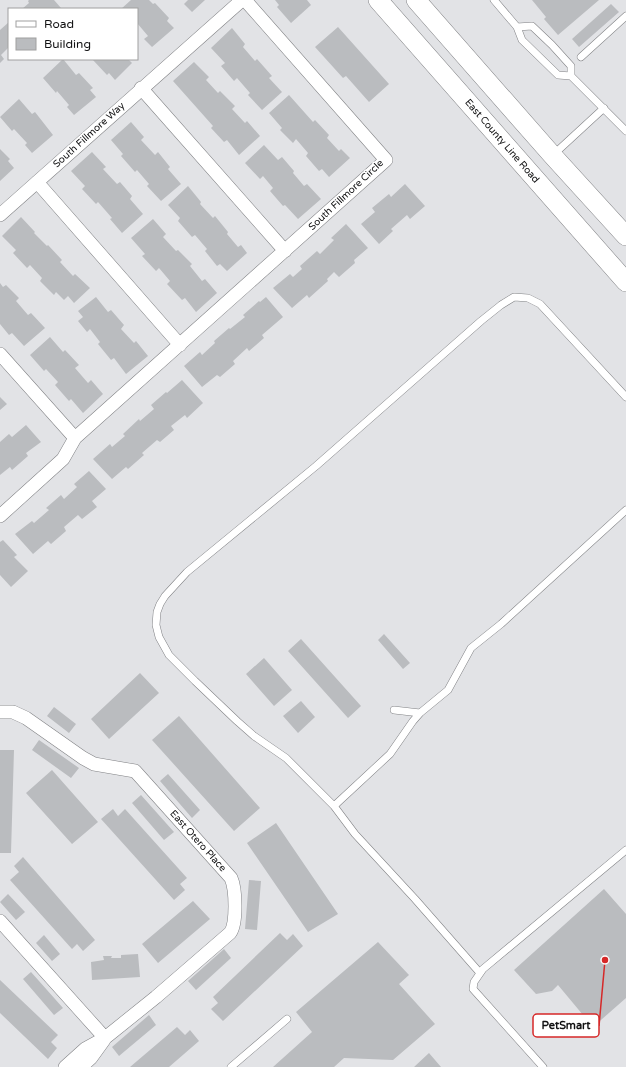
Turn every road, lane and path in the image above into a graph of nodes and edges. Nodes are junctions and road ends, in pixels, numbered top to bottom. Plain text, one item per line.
1 (242, 0) edge
2 (245, 0) edge
3 (378, 0) edge
4 (416, 0) edge
5 (494, 0) edge
6 (626, 16) edge
7 (517, 27) junction
8 (580, 57) dead end
9 (571, 76) junction
10 (142, 88) junction
11 (604, 108) junction
12 (626, 130) edge
13 (553, 156) junction
14 (37, 182) junction
15 (0, 215) edge
16 (626, 236) edge
17 (285, 251) junction
18 (626, 282) edge
19 (180, 345) junction
20 (0, 354) edge
21 (626, 397) edge
22 (75, 438) junction
23 (626, 510) edge
24 (0, 516) edge
25 (394, 710) dead end
26 (0, 712) edge
27 (420, 713) junction
28 (334, 806) junction
29 (626, 850) edge
30 (0, 921) edge
31 (480, 973) junction
32 (287, 1019) dead end
33 (105, 1038) junction
34 (65, 1067) edge
35 (81, 1067) edge
36 (231, 1067) edge
37 (543, 1067) edge

1 - 10 street, South Fillmore Way
2 - 17 street, South Fillmore Circle
3 - 18 main road, East County Line Road
4 - 13 main road
5 - 7 lane
6 - 8 lane
7 - 9 lane
7 - 9 lane
9 - 11 lane
10 - 14 street, South Fillmore Way
10 - 17 street
11 - 12 lane
11 - 13 lane
13 - 16 main road
14 - 15 street, South Fillmore Way
14 - 19 street
17 - 19 street, South Fillmore Circle
19 - 22 street, South Fillmore Circle
20 - 22 street
21 - 28 lane
22 - 24 street, South Fillmore Circle
23 - 27 lane
25 - 27 lane
26 - 33 street, East Otero Place
27 - 28 lane
28 - 31 lane
29 - 31 lane
30 - 33 street
31 - 37 lane
32 - 36 lane
33 - 34 street, East Otero Place
33 - 35 street, East Otero Place

